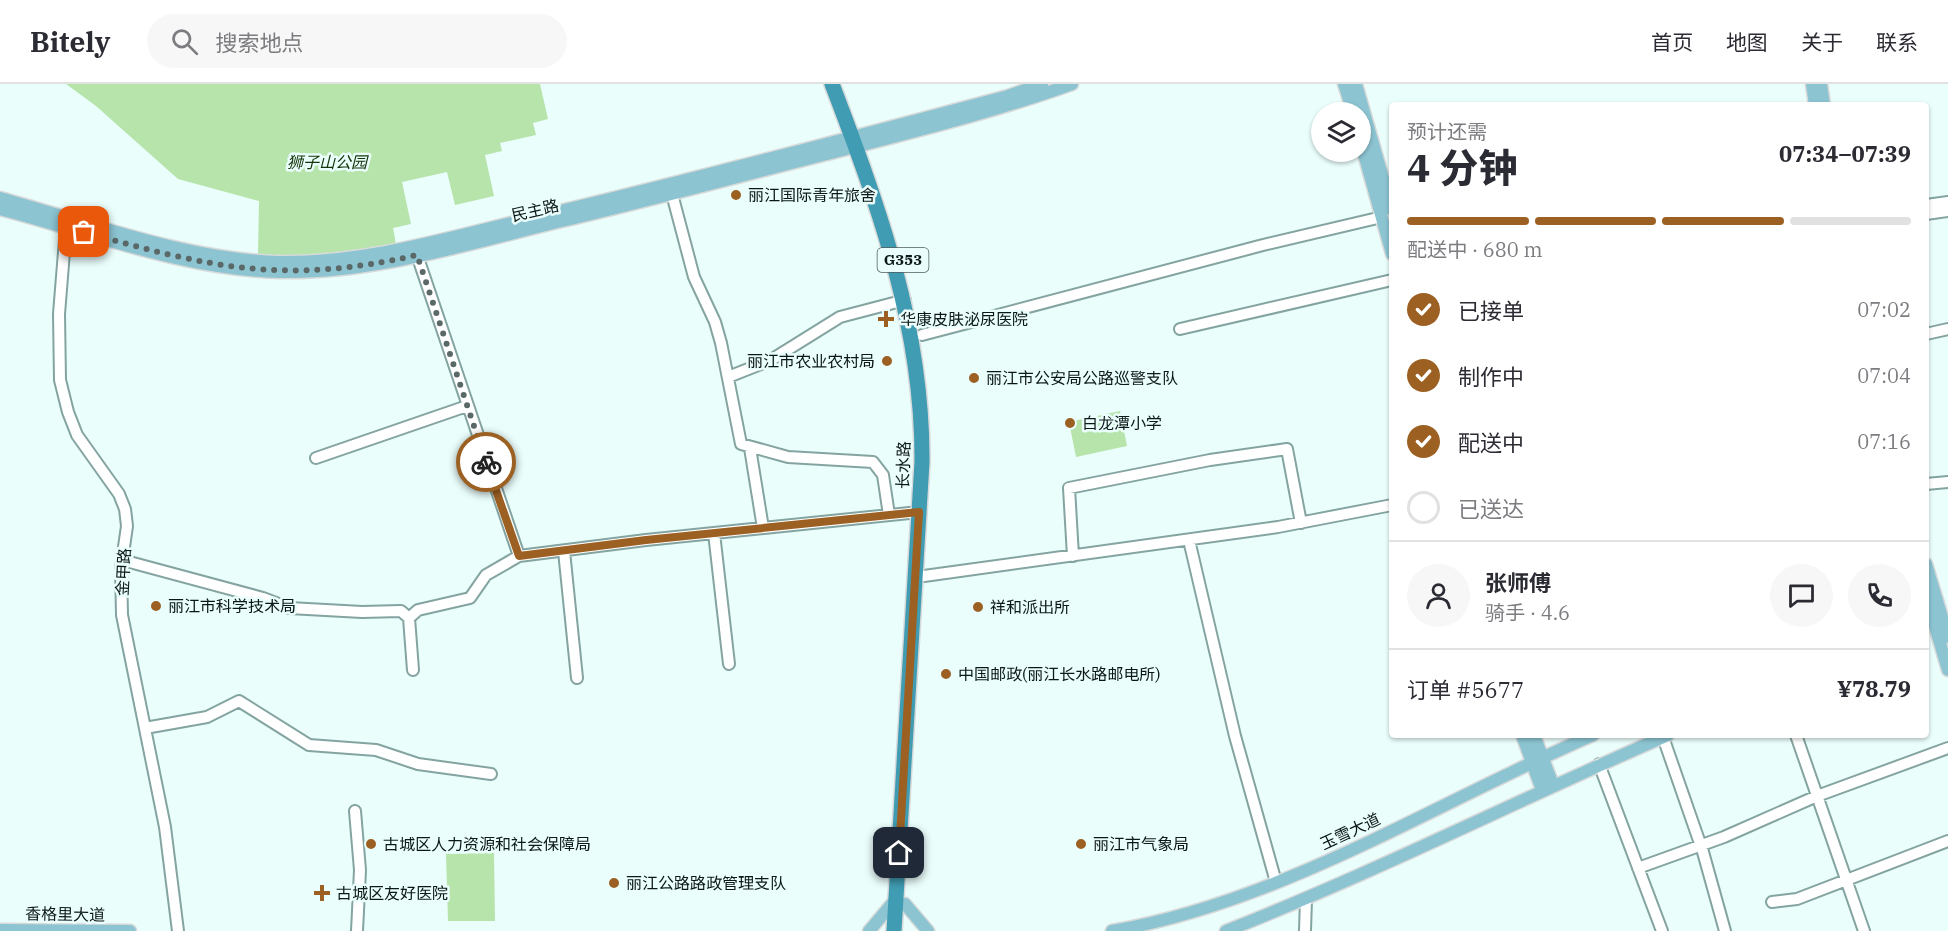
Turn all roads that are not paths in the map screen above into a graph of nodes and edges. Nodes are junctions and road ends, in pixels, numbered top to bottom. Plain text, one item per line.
1 (832, 84) edge
2 (842, 84) edge
3 (1042, 84) edge
4 (1072, 84) edge
5 (1344, 84) edge
6 (1356, 84) edge
7 (1812, 84) edge
8 (1821, 84) edge
9 (1350, 102) edge
10 (1815, 102) edge
11 (1824, 102) edge
12 (857, 141) junction
13 (1368, 162) edge
14 (672, 194) junction
15 (0, 198) edge
16 (1948, 202) edge
17 (1929, 205) edge
18 (0, 209) edge
19 (1948, 211) edge
20 (1387, 214) edge
21 (1929, 214) edge
22 (66, 227) junction
23 (1389, 230) edge
24 (417, 255) junction
25 (1389, 281) edge
26 (905, 300) junction
27 (1948, 328) edge
28 (1180, 329) dead end
29 (1929, 333) edge
30 (922, 335) junction
31 (728, 377) junction
32 (467, 406) junction
33 (750, 448) junction
34 (316, 458) dead end
35 (1948, 482) edge
36 (1929, 484) edge
37 (1389, 506) edge
38 (919, 512) junction
39 (890, 515) junction
40 (1301, 523) junction
41 (763, 528) junction
42 (714, 533) junction
43 (1189, 540) junction
44 (564, 551) junction
45 (519, 556) junction
46 (1073, 556) junction
47 (122, 560) junction
48 (924, 576) junction
49 (1929, 579) edge
50 (1933, 598) edge
51 (409, 618) junction
52 (1938, 626) edge
53 (1948, 637) edge
54 (729, 664) dead end
55 (413, 670) dead end
56 (1948, 670) edge
57 (577, 678) dead end
58 (145, 728) junction
59 (1524, 738) edge
60 (1534, 738) edge
61 (1586, 738) edge
62 (1661, 738) edge
63 (1667, 738) edge
64 (1797, 738) edge
65 (1948, 748) edge
66 (1537, 760) junction
67 (1599, 764) junction
68 (491, 774) dead end
69 (1547, 787) junction
70 (1817, 796) junction
71 (355, 811) dead end
72 (1948, 842) edge
73 (1701, 846) junction
74 (1638, 868) junction
75 (1847, 881) junction
76 (1276, 882) junction
77 (1306, 899) junction
78 (900, 902) junction
79 (1772, 903) dead end
80 (0, 930) edge
81 (130, 931) edge
82 (178, 931) edge
83 (357, 931) edge
84 (869, 931) edge
85 (894, 931) edge
86 (903, 931) edge
87 (928, 931) edge
88 (1112, 931) edge
89 (1226, 931) edge
90 (1305, 931) edge
91 (1662, 931) edge
92 (1725, 931) edge
93 (1864, 931) edge

1 - 12 highway, 长水路 / G353
2 - 12 highway, 长水路 / G353
3 - 12 main road, 民主路
4 - 12 main road, 民主路
5 - 9 main road
6 - 20 main road
7 - 10 main road
8 - 11 main road
12 - 14 main road, 民主路
12 - 15 main road, 民主路
12 - 26 highway, 长水路 / G353
12 - 30 highway, 长水路 / G353
13 - 20 main road
14 - 24 main road, 民主路
14 - 31 street
16 - 17 street
18 - 22 main road, 民主路
19 - 21 street
20 - 23 main road
20 - 30 street
22 - 24 main road, 民主路
22 - 47 street, 金甲路
24 - 32 street
25 - 28 street
26 - 31 street
26 - 38 highway, 长水路 / G353
27 - 29 street
30 - 48 highway, 长水路 / G353
31 - 33 street
32 - 34 street
32 - 45 street
33 - 39 street
33 - 41 street
35 - 36 street
37 - 40 street
38 - 39 street
38 - 78 highway, 长水路 / G353
39 - 41 street
40 - 43 street
40 - 46 street
41 - 42 street
42 - 44 street
42 - 54 street
43 - 46 street
43 - 76 street
44 - 45 street
44 - 57 street
45 - 51 street
46 - 48 street
47 - 51 street
47 - 58 street, 金甲路
48 - 78 highway, 长水路 / G353
49 - 50 main road
50 - 52 main road
51 - 55 street
52 - 53 main road
52 - 56 main road
58 - 68 street
58 - 82 street, 金甲路
59 - 66 main road
60 - 66 main road
61 - 66 main road, 玉雪大道
62 - 67 main road
63 - 73 street
64 - 70 street
65 - 70 street
66 - 69 main road
66 - 76 main road, 玉雪大道
67 - 69 main road
67 - 74 street
69 - 77 main road
70 - 73 street
70 - 75 street
71 - 83 street
72 - 75 street
73 - 74 street
73 - 92 street
74 - 91 street
75 - 79 street
75 - 93 street
76 - 88 main road, 玉雪大道
77 - 89 main road
77 - 90 street
78 - 84 main road
78 - 85 highway, 长水路 / G353
78 - 86 highway, 长水路 / G353
78 - 87 main road
80 - 81 main road, 香格里大道

